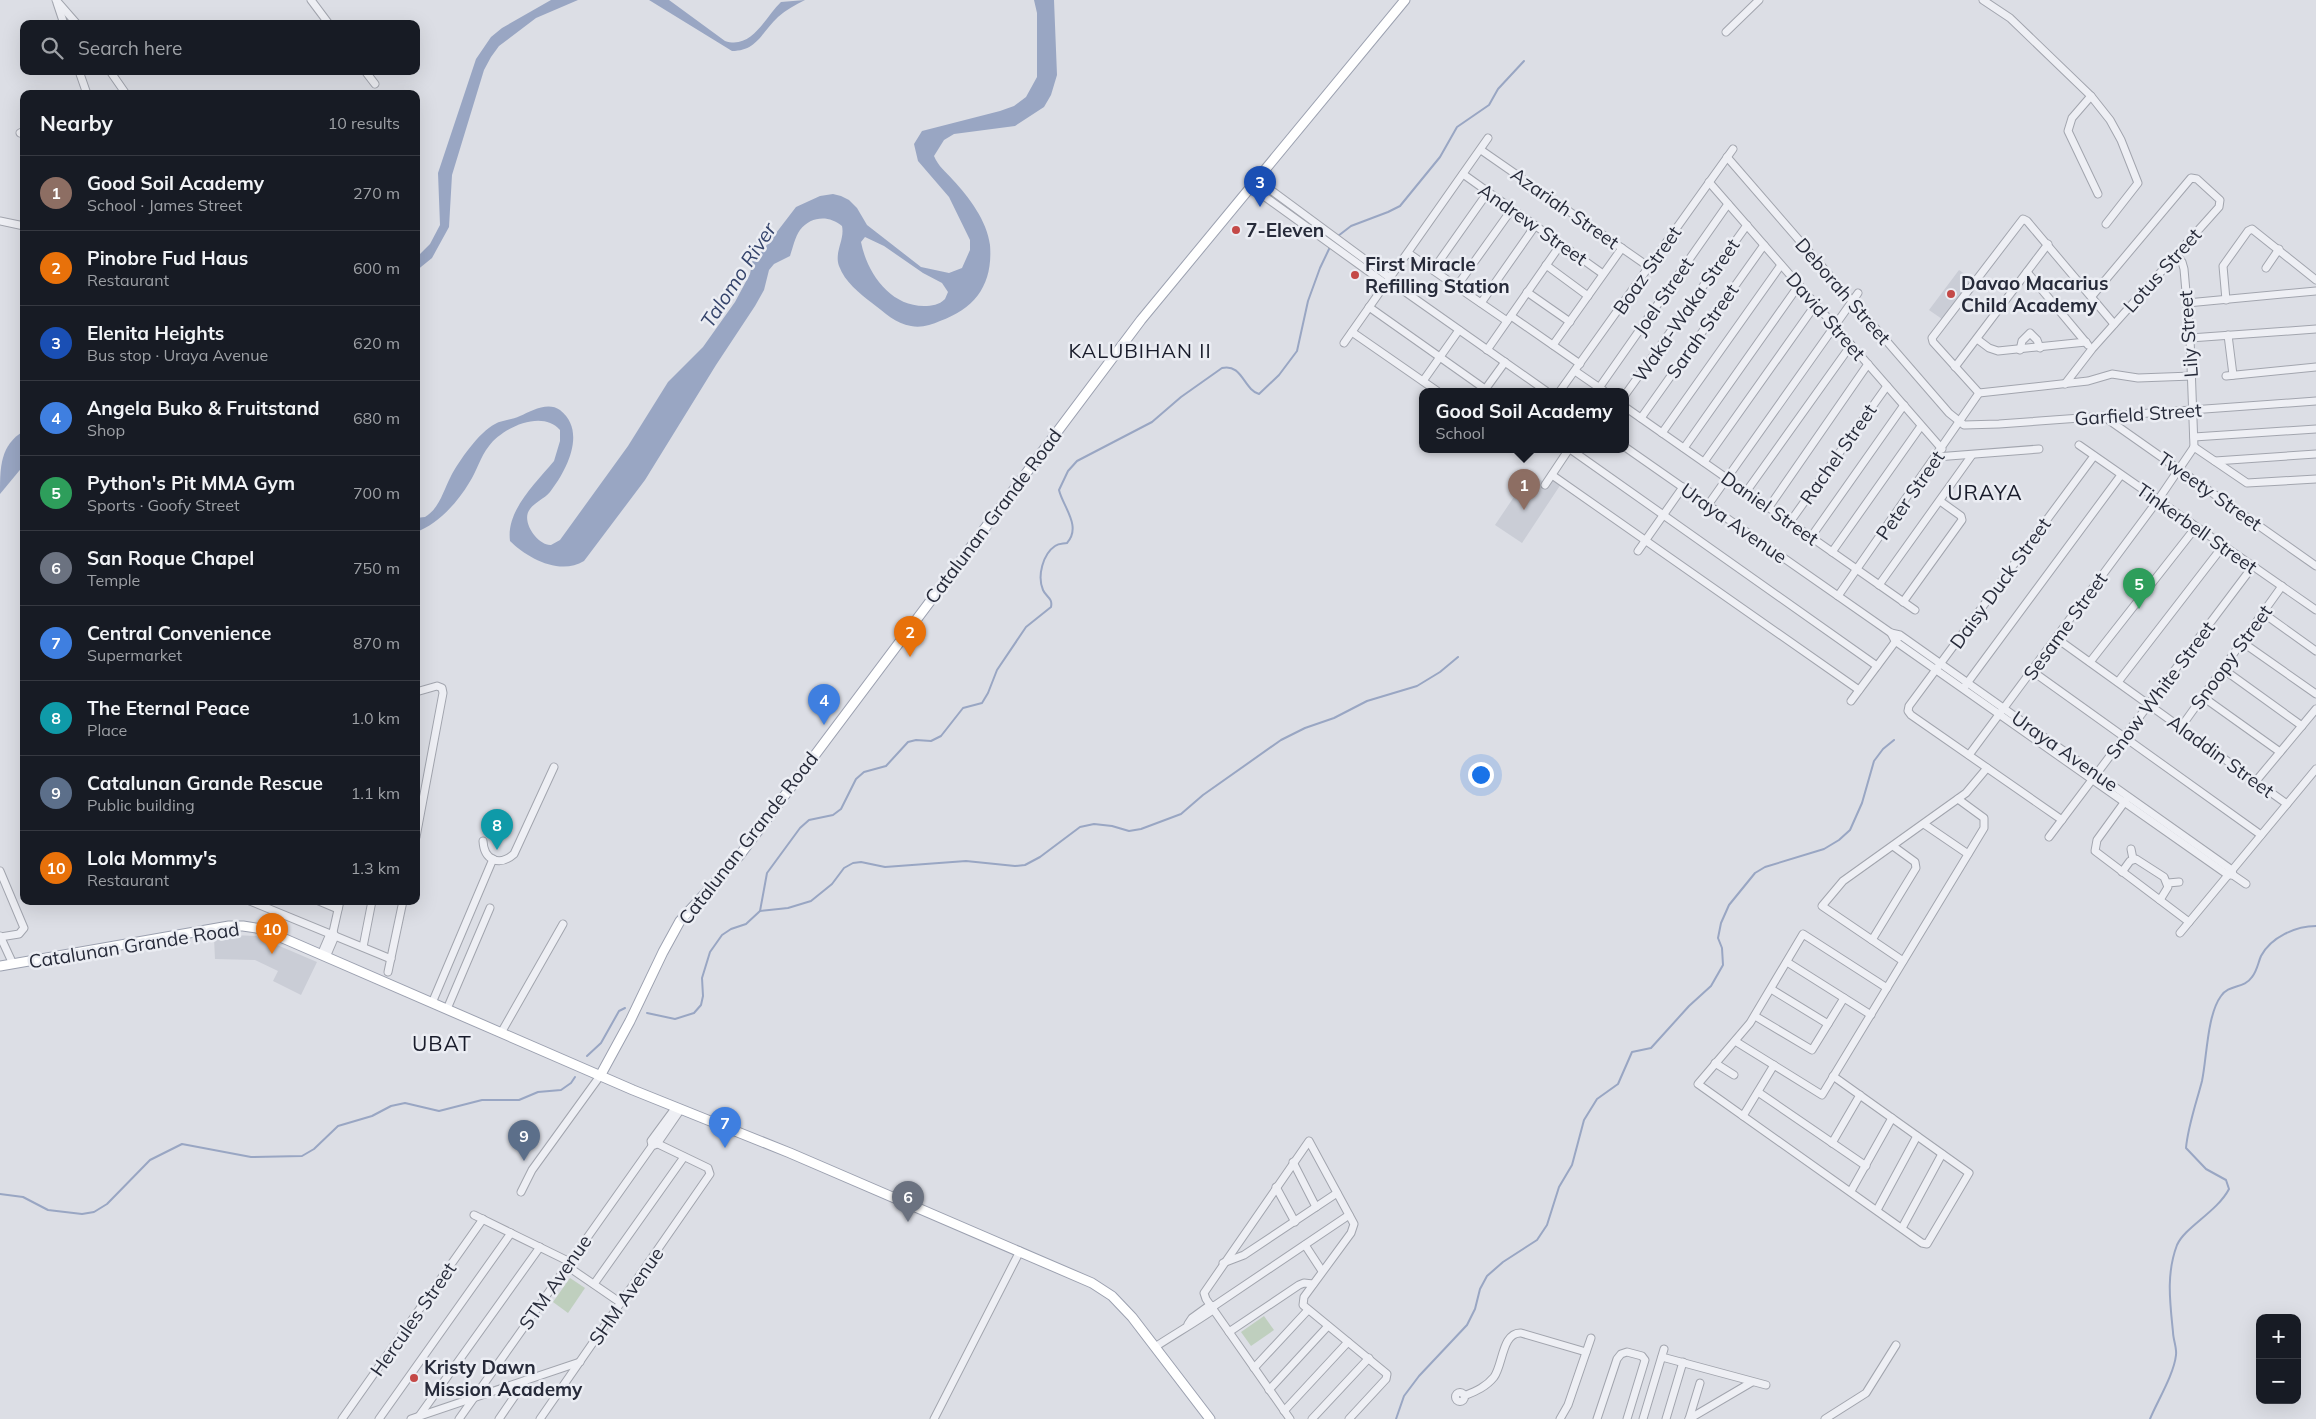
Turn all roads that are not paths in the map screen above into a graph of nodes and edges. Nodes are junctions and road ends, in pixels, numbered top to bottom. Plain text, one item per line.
1 (56, 0) edge
2 (311, 0) edge
3 (1405, 0) edge
4 (1759, 0) edge
5 (1983, 0) edge
6 (63, 20) edge
7 (74, 20) edge
8 (326, 20) edge
9 (1726, 32) dead end
10 (80, 75) edge
11 (113, 75) edge
12 (368, 75) edge
13 (375, 84) dead end
14 (86, 90) edge
15 (123, 90) edge
16 (2091, 96) junction
17 (1488, 138) dead end
18 (1733, 149) dead end
19 (1481, 150) junction
20 (1727, 157) junction
21 (1463, 174) junction
22 (1253, 182) junction
23 (1709, 182) junction
24 (1488, 192) junction
25 (2098, 194) dead end
26 (1728, 204) junction
27 (1512, 209) junction
28 (0, 220) edge
29 (2106, 224) dead end
30 (20, 225) edge
31 (1746, 225) junction
32 (1535, 226) junction
33 (1561, 244) junction
34 (2048, 244) junction
35 (1764, 245) junction
36 (1622, 248) junction
37 (2279, 249) junction
38 (1408, 253) junction
39 (2176, 254) junction
40 (1781, 265) junction
41 (1546, 266) junction
42 (1649, 267) junction
43 (2266, 268) dead end
44 (1433, 270) junction
45 (2027, 272) junction
46 (1603, 274) junction
47 (2316, 280) edge
48 (1390, 282) junction
49 (1799, 285) junction
50 (1457, 286) junction
51 (2316, 291) edge
52 (1527, 292) junction
53 (1858, 293) dead end
54 (1588, 296) junction
55 (2092, 296) junction
56 (2226, 300) junction
57 (1852, 302) junction
58 (1481, 303) junction
59 (2187, 303) junction
60 (1816, 304) junction
61 (1369, 307) junction
62 (1509, 318) junction
63 (1570, 322) junction
64 (2114, 324) junction
65 (1835, 326) junction
66 (2316, 328) edge
67 (1459, 330) junction
68 (1352, 332) junction
69 (2228, 336) junction
70 (2190, 338) junction
71 (1977, 339) junction
72 (2086, 342) junction
73 (1344, 343) dead end
74 (1553, 345) junction
75 (1851, 345) junction
76 (2040, 348) junction
77 (2092, 349) junction
78 (1487, 350) junction
79 (2020, 350) junction
80 (1440, 357) junction
81 (1504, 362) junction
82 (1580, 364) junction
83 (1868, 364) junction
84 (1955, 367) junction
85 (2316, 368) edge
86 (1575, 371) junction
87 (2192, 376) junction
88 (1423, 382) junction
89 (2065, 384) junction
90 (1887, 386) junction
91 (1432, 388) edge
92 (1482, 388) edge
93 (1486, 388) edge
94 (1542, 388) edge
95 (1562, 388) edge
96 (1598, 388) edge
97 (1602, 388) edge
98 (1629, 389) edge
99 (1979, 393) junction
100 (2316, 401) edge
101 (1904, 405) junction
102 (1629, 409) edge
103 (2193, 411) junction
104 (2103, 416) junction
105 (1641, 418) junction
106 (1960, 423) junction
107 (1921, 426) junction
108 (2316, 429) edge
109 (1662, 433) junction
110 (2194, 437) junction
111 (2078, 445) dead end
112 (2194, 446) junction
113 (1684, 448) junction
114 (1629, 449) edge
115 (1942, 449) junction
116 (2039, 449) dead end
117 (1566, 453) edge
118 (1575, 453) edge
119 (2316, 454) edge
120 (1972, 455) junction
121 (2094, 456) junction
122 (1936, 457) junction
123 (2214, 461) junction
124 (1704, 462) junction
125 (2179, 469) junction
126 (1552, 474) junction
127 (2121, 475) junction
128 (1727, 478) junction
129 (2316, 480) edge
130 (1545, 485) dead end
131 (1683, 487) junction
132 (1746, 492) junction
133 (2158, 500) junction
134 (1940, 501) junction
135 (1708, 505) junction
136 (1768, 507) junction
137 (1663, 515) junction
138 (1790, 522) junction
139 (2196, 527) junction
140 (1811, 537) junction
141 (1645, 541) junction
142 (2223, 546) junction
143 (1638, 551) dead end
144 (1832, 552) junction
145 (2253, 566) junction
146 (2316, 566) edge
147 (1857, 570) junction
148 (1879, 585) junction
149 (2282, 586) junction
150 (1838, 596) junction
151 (1903, 602) junction
152 (1916, 610) dead end
153 (2316, 610) edge
154 (2263, 613) junction
155 (1898, 638) junction
156 (2056, 638) junction
157 (2242, 642) junction
158 (2316, 651) edge
159 (2090, 662) junction
160 (1877, 666) junction
161 (1938, 667) junction
162 (2223, 669) junction
163 (2032, 671) junction
164 (2118, 682) junction
165 (1965, 686) junction
166 (1859, 690) junction
167 (420, 691) edge
168 (2316, 694) edge
169 (2203, 697) junction
170 (1851, 700) dead end
171 (2149, 704) junction
172 (2316, 708) edge
173 (2001, 711) junction
174 (2302, 726) junction
175 (2181, 727) junction
176 (2124, 738) junction
177 (2280, 752) junction
178 (1969, 755) junction
179 (554, 767) dead end
180 (1987, 768) junction
181 (2316, 769) edge
182 (2094, 777) junction
183 (2256, 781) junction
184 (1958, 799) junction
185 (2127, 800) junction
186 (2288, 804) junction
187 (420, 811) edge
188 (2062, 820) junction
189 (1924, 824) junction
190 (2261, 835) junction
191 (2049, 837) dead end
192 (483, 841) dead end
193 (1892, 846) junction
194 (2132, 849) dead end
195 (1968, 854) junction
196 (493, 859) junction
197 (2133, 859) junction
198 (0, 871) edge
199 (2122, 872) junction
200 (2231, 873) junction
201 (2179, 882) dead end
202 (2168, 883) junction
203 (2246, 884) dead end
204 (2160, 900) junction
205 (260, 905) edge
206 (339, 905) edge
207 (371, 905) edge
208 (402, 905) edge
209 (490, 908) dead end
210 (2189, 922) junction
211 (563, 924) dead end
212 (2180, 933) dead end
213 (333, 934) junction
214 (0, 937) edge
215 (1872, 940) junction
216 (363, 947) junction
217 (323, 956) junction
218 (391, 959) junction
219 (1903, 961) junction
220 (1787, 962) junction
221 (13, 964) junction
222 (0, 966) edge
223 (388, 972) dead end
224 (1886, 988) junction
225 (1771, 989) junction
226 (1844, 998) junction
227 (432, 1002) junction
228 (447, 1009) junction
229 (1871, 1015) junction
230 (1755, 1016) junction
231 (1828, 1024) junction
232 (501, 1033) junction
233 (1735, 1041) junction
234 (1715, 1063) junction
235 (1774, 1065) junction
236 (1734, 1075) dead end
237 (600, 1076) junction
238 (1833, 1076) junction
239 (1758, 1092) junction
240 (1860, 1095) junction
241 (678, 1108) junction
242 (1743, 1116) junction
243 (1892, 1118) junction
244 (1917, 1136) junction
245 (1832, 1143) junction
246 (653, 1144) junction
247 (1942, 1154) junction
248 (684, 1157) junction
249 (1293, 1162) junction
250 (1866, 1166) junction
251 (1276, 1187) junction
252 (1852, 1191) junction
253 (521, 1192) dead end
254 (1337, 1193) junction
255 (1316, 1207) junction
256 (1876, 1210) junction
257 (474, 1215) dead end
258 (1349, 1215) junction
259 (483, 1219) junction
260 (1295, 1222) junction
261 (1902, 1228) junction
262 (511, 1233) junction
263 (1305, 1245) junction
264 (540, 1247) junction
265 (1020, 1251) junction
266 (1224, 1263) junction
267 (568, 1264) junction
268 (1322, 1271) junction
269 (594, 1284) junction
270 (1313, 1284) junction
271 (621, 1303) junction
272 (1213, 1307) junction
273 (1308, 1310) junction
274 (1328, 1326) junction
275 (1229, 1332) junction
276 (1591, 1338) dead end
277 (1348, 1342) junction
278 (1896, 1346) dead end
279 (1155, 1347) junction
280 (1664, 1349) dead end
281 (1586, 1352) junction
282 (1662, 1357) junction
283 (1369, 1358) junction
284 (580, 1362) junction
285 (1683, 1362) junction
286 (1254, 1368) junction
287 (525, 1380) junction
288 (1752, 1382) junction
289 (1700, 1383) dead end
290 (1766, 1385) dead end
291 (1270, 1390) junction
292 (1464, 1396) dead end
293 (474, 1398) junction
294 (1284, 1411) junction
295 (418, 1418) edge
296 (342, 1419) edge
297 (379, 1419) edge
298 (411, 1419) edge
299 (459, 1419) edge
300 (499, 1419) edge
301 (540, 1419) edge
302 (934, 1419) edge
303 (1210, 1419) edge
304 (1290, 1419) edge
305 (1312, 1419) edge
306 (1349, 1419) edge
307 (1560, 1419) edge
308 (1597, 1419) edge
309 (1627, 1419) edge
310 (1643, 1419) edge
311 (1666, 1419) edge
312 (1689, 1419) edge
313 (1825, 1419) edge

1 - 6 street
1 - 7 street
2 - 8 street
3 - 22 main road, Catalunan Grande Road
4 - 9 street
5 - 16 street
10 - 14 street
11 - 15 street
12 - 13 street
16 - 25 street
16 - 29 street
17 - 19 street
18 - 20 street, Boaz Street
19 - 21 street
19 - 36 street, Azariah Street
20 - 23 street, Boaz Street
20 - 57 street, Deborah Street
21 - 24 street, Andrew Street
21 - 38 street
22 - 48 street
22 - 237 main road, Catalunan Grande Road
23 - 26 street, David Street
23 - 42 street, Boaz Street
24 - 27 street, Andrew Street
24 - 44 street
26 - 31 street, David Street
26 - 97 street, Joel Street
27 - 32 street, Andrew Street
27 - 50 street
28 - 30 street
31 - 35 street, David Street
31 - 98 street, Waka-Waka Street
32 - 33 street, Andrew Street
32 - 58 street
33 - 41 street
33 - 46 street, Andrew Street
34 - 45 street
34 - 55 street
34 - 84 street
35 - 40 street, David Street
35 - 105 street, Sarah Street
36 - 42 street, Azariah Street
36 - 46 street
37 - 43 street
37 - 47 street
37 - 56 street
38 - 44 street
38 - 48 street
39 - 55 street, Lotus Street
39 - 59 street, Lily Street
39 - 64 street, Lotus Street
40 - 49 street, David Street
40 - 109 street
41 - 52 street
41 - 54 street
42 - 82 street, Boaz Street
44 - 50 street
45 - 71 street
45 - 72 street
46 - 54 street
48 - 61 street
48 - 67 street
49 - 60 street, David Street
49 - 113 street
50 - 58 street
51 - 56 street
52 - 62 street
52 - 63 street
53 - 57 street
54 - 63 street
55 - 64 street
56 - 59 street
57 - 65 street
57 - 106 street, Deborah Street
58 - 62 street
59 - 70 street, Lily Street
60 - 65 street, David Street
60 - 124 street
61 - 68 street
61 - 80 street
62 - 74 street
62 - 78 street
63 - 74 street
64 - 77 street, Lotus Street
65 - 75 street, David Street
65 - 128 street
66 - 69 street
67 - 78 street
67 - 80 street
68 - 73 street
68 - 88 street
69 - 70 street
69 - 85 street
70 - 87 street, Lily Street
71 - 79 street
71 - 84 street
72 - 76 street
72 - 77 street
74 - 82 street
75 - 83 street, David Street
75 - 132 street
76 - 79 street
76 - 79 street
77 - 89 street, Lotus Street
78 - 81 street
80 - 88 street
80 - 92 street
81 - 93 street
81 - 94 street
82 - 86 street, Boaz Street
83 - 90 street, David Street
83 - 136 street
84 - 99 street
86 - 95 street, Boaz Street
86 - 96 street
87 - 89 street
87 - 103 street, Lily Street
88 - 91 street
89 - 99 street
90 - 101 street, David Street
90 - 138 street, Rachel Street
99 - 106 street, Peter Street
100 - 103 street, Garfield Street
101 - 107 street, David Street
101 - 140 street
102 - 105 street, Daniel Street
103 - 104 street, Garfield Street
103 - 110 street, Lily Street
104 - 106 street, Garfield Street
104 - 125 street, Tweety Street
105 - 109 street, Daniel Street
106 - 115 street, Peter Street
107 - 115 street, David Street
107 - 144 street
108 - 110 street
109 - 113 street, Daniel Street
110 - 112 street, Lily Street
111 - 121 street, Tinkerbell Street
112 - 123 street
112 - 125 street, Sesame Street
113 - 124 street, Daniel Street
114 - 131 street, Uraya Avenue
115 - 122 street, Peter Street
116 - 120 street
117 - 126 street
118 - 137 street
119 - 123 street
120 - 122 street
120 - 134 street
121 - 127 street, Tinkerbell Street
121 - 161 street, Daisy Duck Street
122 - 147 street, Peter Street
123 - 129 street
124 - 128 street, Daniel Street
125 - 133 street, Sesame Street
125 - 146 street, Tweety Street
126 - 130 street
126 - 141 street
127 - 133 street, Tinkerbell Street
127 - 165 street, Daisy Duck Street
128 - 132 street, Daniel Street
128 - 135 street
131 - 135 street, Uraya Avenue
131 - 137 street
132 - 136 street, Daniel Street
133 - 139 street, Tinkerbell Street
133 - 156 street, Sesame Street
134 - 148 street
134 - 151 street
135 - 150 street, Uraya Avenue
136 - 138 street, Daniel Street
137 - 141 street
137 - 160 street
138 - 140 street, Daniel Street
139 - 142 street, Tinkerbell Street
139 - 159 street
140 - 144 street, Daniel Street
141 - 143 street
141 - 166 street
142 - 145 street, Tinkerbell Street
142 - 164 street
144 - 147 street, Daniel Street
145 - 149 street, Tinkerbell Street
145 - 171 street, Snow White Street
147 - 148 street, Daniel Street
147 - 150 street, Peter Street
148 - 151 street, Daniel Street
149 - 153 street, Tinkerbell Street
149 - 154 street, Snoopy Street
150 - 155 street, Uraya Avenue
151 - 152 street, Daniel Street
154 - 157 street, Snoopy Street
154 - 158 street
155 - 160 street
155 - 161 street, Uraya Avenue
156 - 159 street, Aladdin Street
156 - 163 street, Sesame Street
157 - 162 street, Snoopy Street
157 - 168 street
159 - 164 street, Aladdin Street
160 - 166 street
161 - 165 street, Uraya Avenue
161 - 178 street, Daisy Duck Street
162 - 169 street, Snoopy Street
162 - 174 street
163 - 173 street, Sesame Street
163 - 176 street
164 - 171 street, Aladdin Street
165 - 173 street, Uraya Avenue
166 - 170 street
167 - 187 street
169 - 175 street, Snoopy Street
169 - 177 street
171 - 175 street, Aladdin Street
171 - 176 street, Snow White Street
172 - 174 street
173 - 178 street, Sesame Street
173 - 182 street, Uraya Avenue
174 - 177 street
175 - 183 street, Aladdin Street
176 - 182 street, Snow White Street
176 - 190 street
177 - 183 street
178 - 180 street
179 - 196 street
180 - 184 street
180 - 188 street
181 - 186 street
182 - 185 street, Uraya Avenue
182 - 188 street, Snow White Street
183 - 186 street, Aladdin Street
184 - 189 street
184 - 195 street
185 - 199 street
185 - 200 street, Uraya Avenue
186 - 190 street
188 - 191 street, Snow White Street
189 - 193 street
189 - 195 street
190 - 200 street
192 - 196 street
193 - 215 street
193 - 215 street
194 - 197 street
195 - 219 street
196 - 227 street
197 - 199 street
197 - 202 street
198 - 214 street
199 - 204 street
200 - 203 street, Uraya Avenue
200 - 210 street
201 - 202 street
202 - 204 street
204 - 210 street
205 - 213 street
206 - 213 street
207 - 216 street
208 - 218 street
209 - 228 street
210 - 212 street
211 - 232 street
213 - 216 street
213 - 217 street
214 - 221 street
215 - 219 street
216 - 218 street
217 - 221 main road, Catalunan Grande Road
217 - 227 main road, Catalunan Grande Road
218 - 223 street
219 - 224 street
220 - 224 street
220 - 225 street
220 - 226 street
221 - 222 main road, Catalunan Grande Road
224 - 229 street
225 - 230 street
225 - 231 street
226 - 229 street
226 - 231 street
227 - 228 main road, Catalunan Grande Road
228 - 232 main road, Catalunan Grande Road
229 - 238 street
230 - 231 street
230 - 233 street
232 - 237 main road, Catalunan Grande Road
233 - 234 street
233 - 235 street
234 - 236 street
234 - 242 street
235 - 238 street
235 - 239 street
237 - 241 main road
237 - 253 street
238 - 240 street
239 - 242 street
239 - 245 street
240 - 243 street
240 - 245 street
241 - 246 street, STM Avenue
241 - 265 main road
242 - 252 street
243 - 244 street
243 - 250 street
244 - 247 street
244 - 256 street
245 - 250 street
246 - 248 street
246 - 267 street, STM Avenue
247 - 261 street
247 - 261 street
248 - 269 street
248 - 271 street, SHM Avenue
249 - 251 street
249 - 254 street
249 - 255 street
250 - 252 street
251 - 260 street
251 - 266 street
252 - 256 street
254 - 255 street
254 - 258 street
255 - 260 street
256 - 261 street
257 - 259 street
258 - 263 street
258 - 268 street
259 - 262 street
259 - 296 street, Hercules Street
260 - 266 street
262 - 264 street
262 - 297 street
263 - 268 street
263 - 272 street
264 - 267 street
264 - 295 street
265 - 279 main road
265 - 302 street
266 - 272 street
267 - 269 street
267 - 293 street, STM Avenue
268 - 270 street
269 - 271 street
270 - 273 street
270 - 275 street
271 - 284 street, SHM Avenue
272 - 275 street
272 - 279 street
273 - 274 street
273 - 286 street
274 - 277 street
274 - 291 street
275 - 286 street
276 - 281 street
277 - 283 street
277 - 294 street
278 - 313 street
279 - 303 main road
280 - 282 street
281 - 292 street
281 - 307 street
282 - 285 street
282 - 310 street
283 - 305 street
283 - 306 street
284 - 287 street
284 - 301 street, SHM Avenue
285 - 288 street
285 - 311 street
286 - 291 street
287 - 293 street
287 - 300 street
288 - 290 street
288 - 312 street
289 - 312 street
291 - 294 street
293 - 295 street
293 - 299 street, STM Avenue
294 - 304 street
295 - 298 street
308 - 309 street

